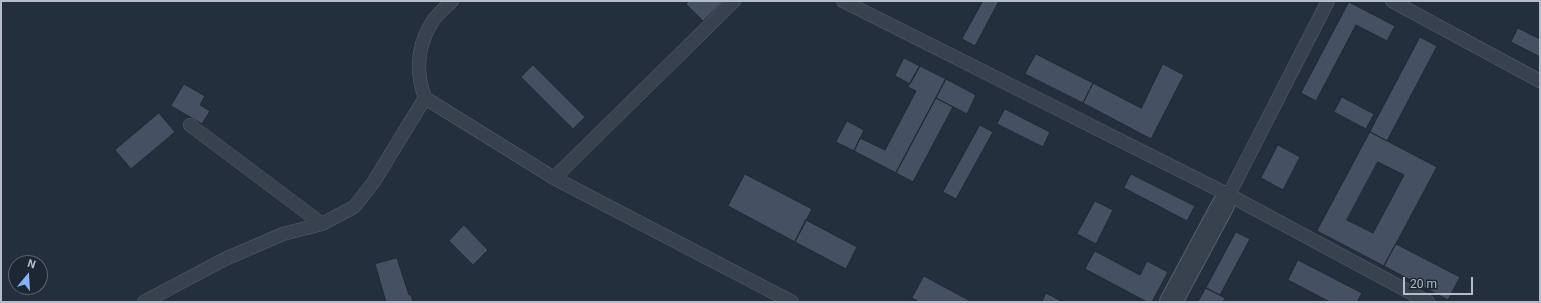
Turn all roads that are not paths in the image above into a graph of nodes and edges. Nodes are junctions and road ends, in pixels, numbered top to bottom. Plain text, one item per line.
1 (452, 1) edge
2 (734, 1) edge
3 (843, 1) edge
4 (1328, 1) edge
5 (1392, 1) edge
6 (1540, 81) edge
7 (425, 98) junction
8 (190, 125) dead end
9 (554, 178) junction
10 (1226, 200) junction
11 (322, 224) junction
12 (144, 302) edge
13 (792, 302) edge
14 (1172, 302) edge
15 (1428, 302) edge

1 - 7 lane
2 - 9 lane
3 - 10 lane
4 - 10 lane
5 - 6 lane
7 - 9 lane
7 - 11 lane
8 - 11 lane
9 - 13 lane
10 - 14 street
10 - 15 lane
11 - 12 lane

